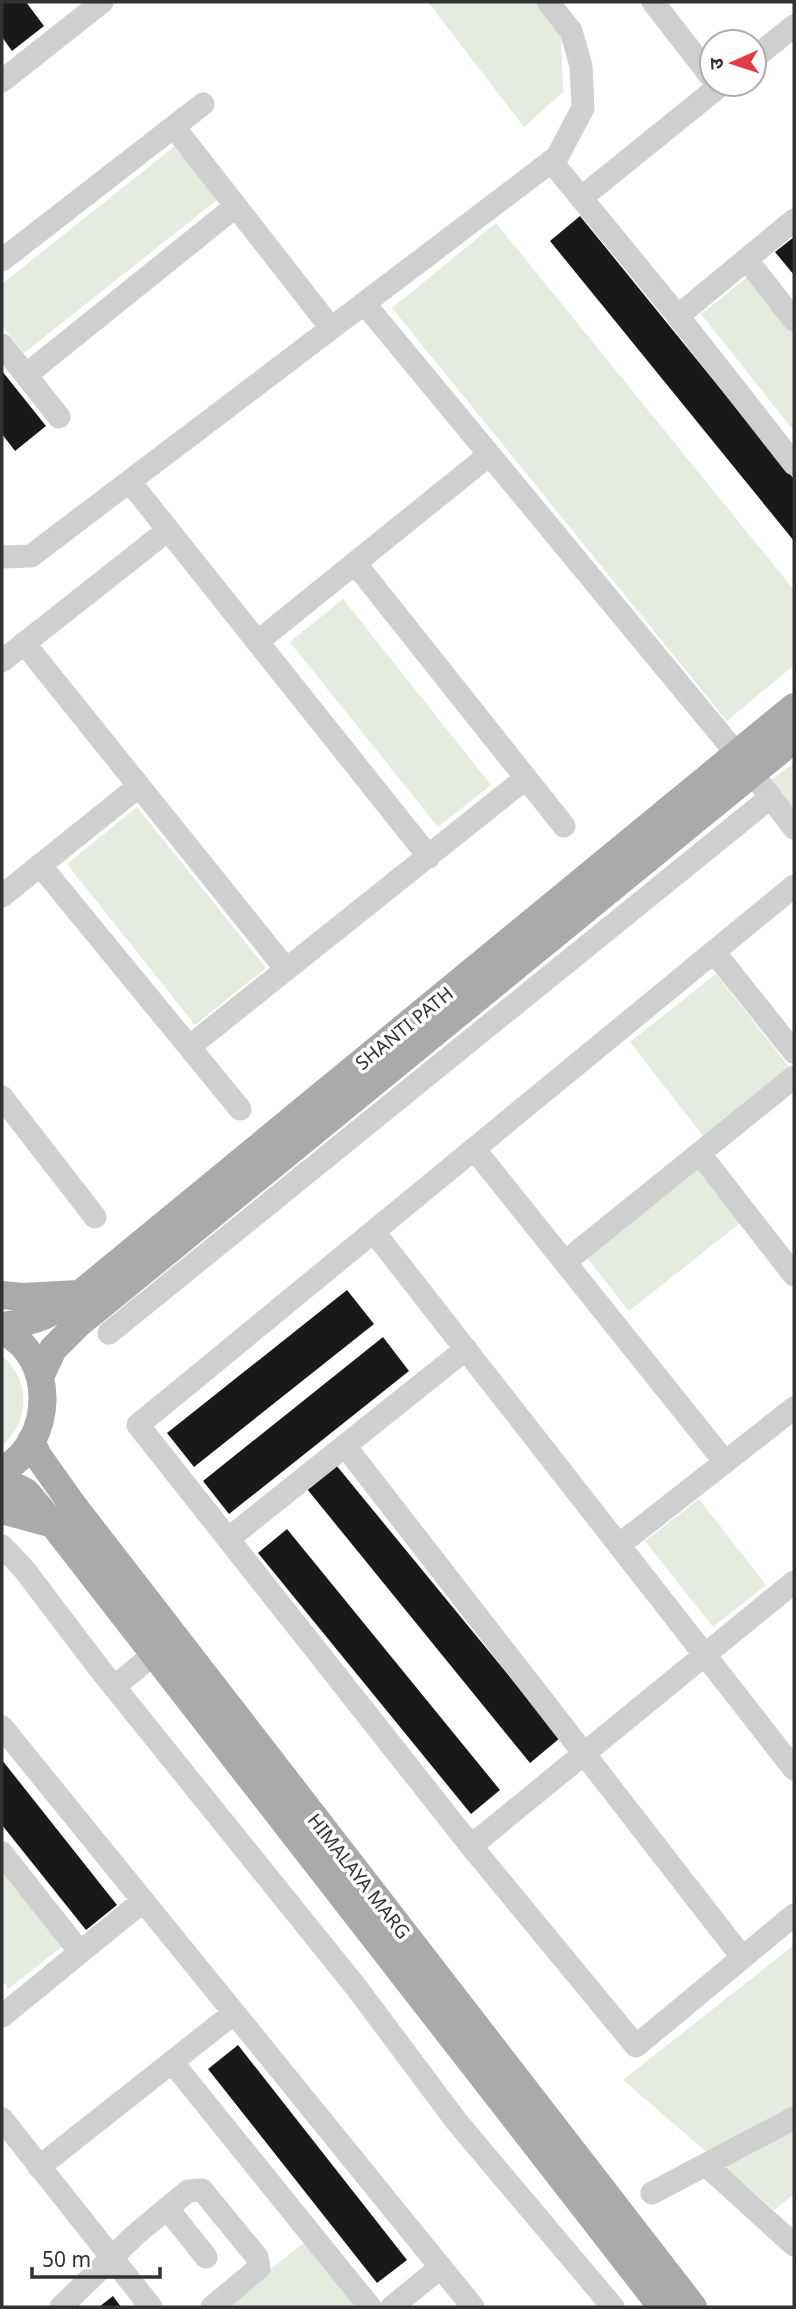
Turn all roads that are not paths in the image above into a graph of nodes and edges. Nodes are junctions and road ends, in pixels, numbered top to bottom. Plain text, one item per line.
1 (102, 2) edge
2 (548, 2) edge
3 (653, 2) edge
4 (794, 26) edge
5 (768, 47) edge
6 (698, 58) edge
7 (4, 73) edge
8 (700, 98) edge
9 (203, 104) dead end
10 (174, 127) junction
11 (551, 161) junction
12 (581, 198) junction
13 (236, 206) junction
14 (794, 220) edge
15 (2, 260) edge
16 (747, 260) junction
17 (364, 303) junction
18 (678, 316) junction
19 (794, 320) edge
20 (331, 328) junction
21 (2, 345) edge
22 (26, 375) junction
23 (60, 417) dead end
24 (489, 455) junction
25 (794, 464) edge
26 (130, 482) junction
27 (168, 530) junction
28 (2, 557) edge
29 (355, 563) junction
30 (257, 642) junction
31 (24, 643) junction
32 (2, 661) edge
33 (794, 707) edge
34 (794, 739) edge
35 (744, 764) junction
36 (526, 778) junction
37 (139, 786) junction
38 (771, 797) junction
39 (564, 826) dead end
40 (794, 828) edge
41 (429, 857) junction
42 (40, 864) junction
43 (794, 886) edge
44 (2, 895) edge
45 (714, 952) junction
46 (286, 969) junction
47 (189, 1046) junction
48 (794, 1052) edge
49 (794, 1077) edge
50 (2, 1098) edge
51 (240, 1109) dead end
52 (475, 1150) junction
53 (700, 1154) junction
54 (94, 1217) dead end
55 (374, 1232) junction
56 (565, 1262) junction
57 (794, 1275) edge
58 (80, 1294) junction
59 (2, 1296) edge
60 (2, 1328) edge
61 (109, 1333) dead end
62 (466, 1349) junction
63 (41, 1375) junction
64 (794, 1408) edge
65 (31, 1441) junction
66 (345, 1446) junction
67 (725, 1462) junction
68 (2, 1469) edge
69 (2, 1480) edge
70 (2, 1510) edge
71 (53, 1524) junction
72 (228, 1539) junction
73 (619, 1545) junction
74 (2, 1546) edge
75 (794, 1582) edge
76 (154, 1654) junction
77 (705, 1655) junction
78 (114, 1687) junction
79 (2, 1727) edge
80 (584, 1754) junction
81 (794, 1769) edge
82 (471, 1846) junction
83 (2, 1853) edge
84 (144, 1901) junction
85 (794, 1914) edge
86 (80, 1952) junction
87 (742, 1957) junction
88 (234, 2013) junction
89 (2, 2015) edge
90 (172, 2062) junction
91 (794, 2118) edge
92 (2, 2119) edge
93 (706, 2165) junction
94 (39, 2167) junction
95 (652, 2193) dead end
96 (167, 2208) junction
97 (794, 2245) edge
98 (206, 2257) dead end
99 (112, 2258) junction
100 (441, 2267) junction
101 (61, 2307) edge
102 (151, 2307) edge
103 (212, 2307) edge
104 (370, 2307) edge
105 (392, 2307) edge
106 (473, 2307) edge
107 (613, 2307) edge
108 (662, 2307) edge
109 (693, 2307) edge

1 - 7 street
2 - 11 street
3 - 6 street
4 - 5 street
8 - 12 street
9 - 10 street
10 - 13 street
10 - 15 street
11 - 12 street
11 - 17 street
12 - 18 street
13 - 20 street
13 - 22 street
14 - 16 street
16 - 18 street
16 - 19 street
17 - 20 street
17 - 24 street
18 - 25 street
20 - 26 street
21 - 22 street
22 - 23 street
24 - 29 street
24 - 35 street
26 - 27 street
26 - 28 street
27 - 30 street
27 - 31 street
29 - 30 street
29 - 36 street
30 - 41 street
31 - 32 street
31 - 37 street
33 - 35 main road, SHANTI PATH
34 - 35 main road, SHANTI PATH
35 - 38 street
35 - 58 main road, SHANTI PATH
35 - 63 main road
36 - 39 street
36 - 41 street
37 - 42 street
37 - 46 street
38 - 40 street
38 - 61 street
41 - 46 street
42 - 44 street
42 - 47 street
43 - 45 street
45 - 48 street
45 - 52 street
46 - 47 street
47 - 51 street
49 - 53 street
50 - 54 street
52 - 55 street
52 - 56 street
53 - 56 street
53 - 57 street
55 - 62 street
55 - 72 street
56 - 67 street
58 - 59 main road
58 - 60 main road, SHANTI PATH
60 - 63 main road
62 - 66 street
62 - 73 street
63 - 65 main road
64 - 67 street
65 - 68 main road
65 - 109 main road, HIMALAYA MARG
66 - 72 street
66 - 80 street
67 - 73 street
69 - 71 main road, HIMALAYA MARG
70 - 71 main road
71 - 76 main road, HIMALAYA MARG
72 - 82 street
73 - 77 street
74 - 78 street
75 - 77 street
76 - 78 street
76 - 108 main road, HIMALAYA MARG
77 - 80 street
77 - 81 street
78 - 107 street
79 - 84 street
80 - 82 street
80 - 87 street
82 - 87 street
83 - 86 street
84 - 86 street
84 - 88 street
85 - 87 street
86 - 89 street
88 - 90 street
88 - 100 street
90 - 94 street
90 - 104 street
91 - 93 street
92 - 94 street
93 - 95 street
93 - 97 street
94 - 99 street
96 - 98 street
96 - 99 street
96 - 103 street
99 - 101 street
99 - 102 street
100 - 105 street
100 - 106 street

